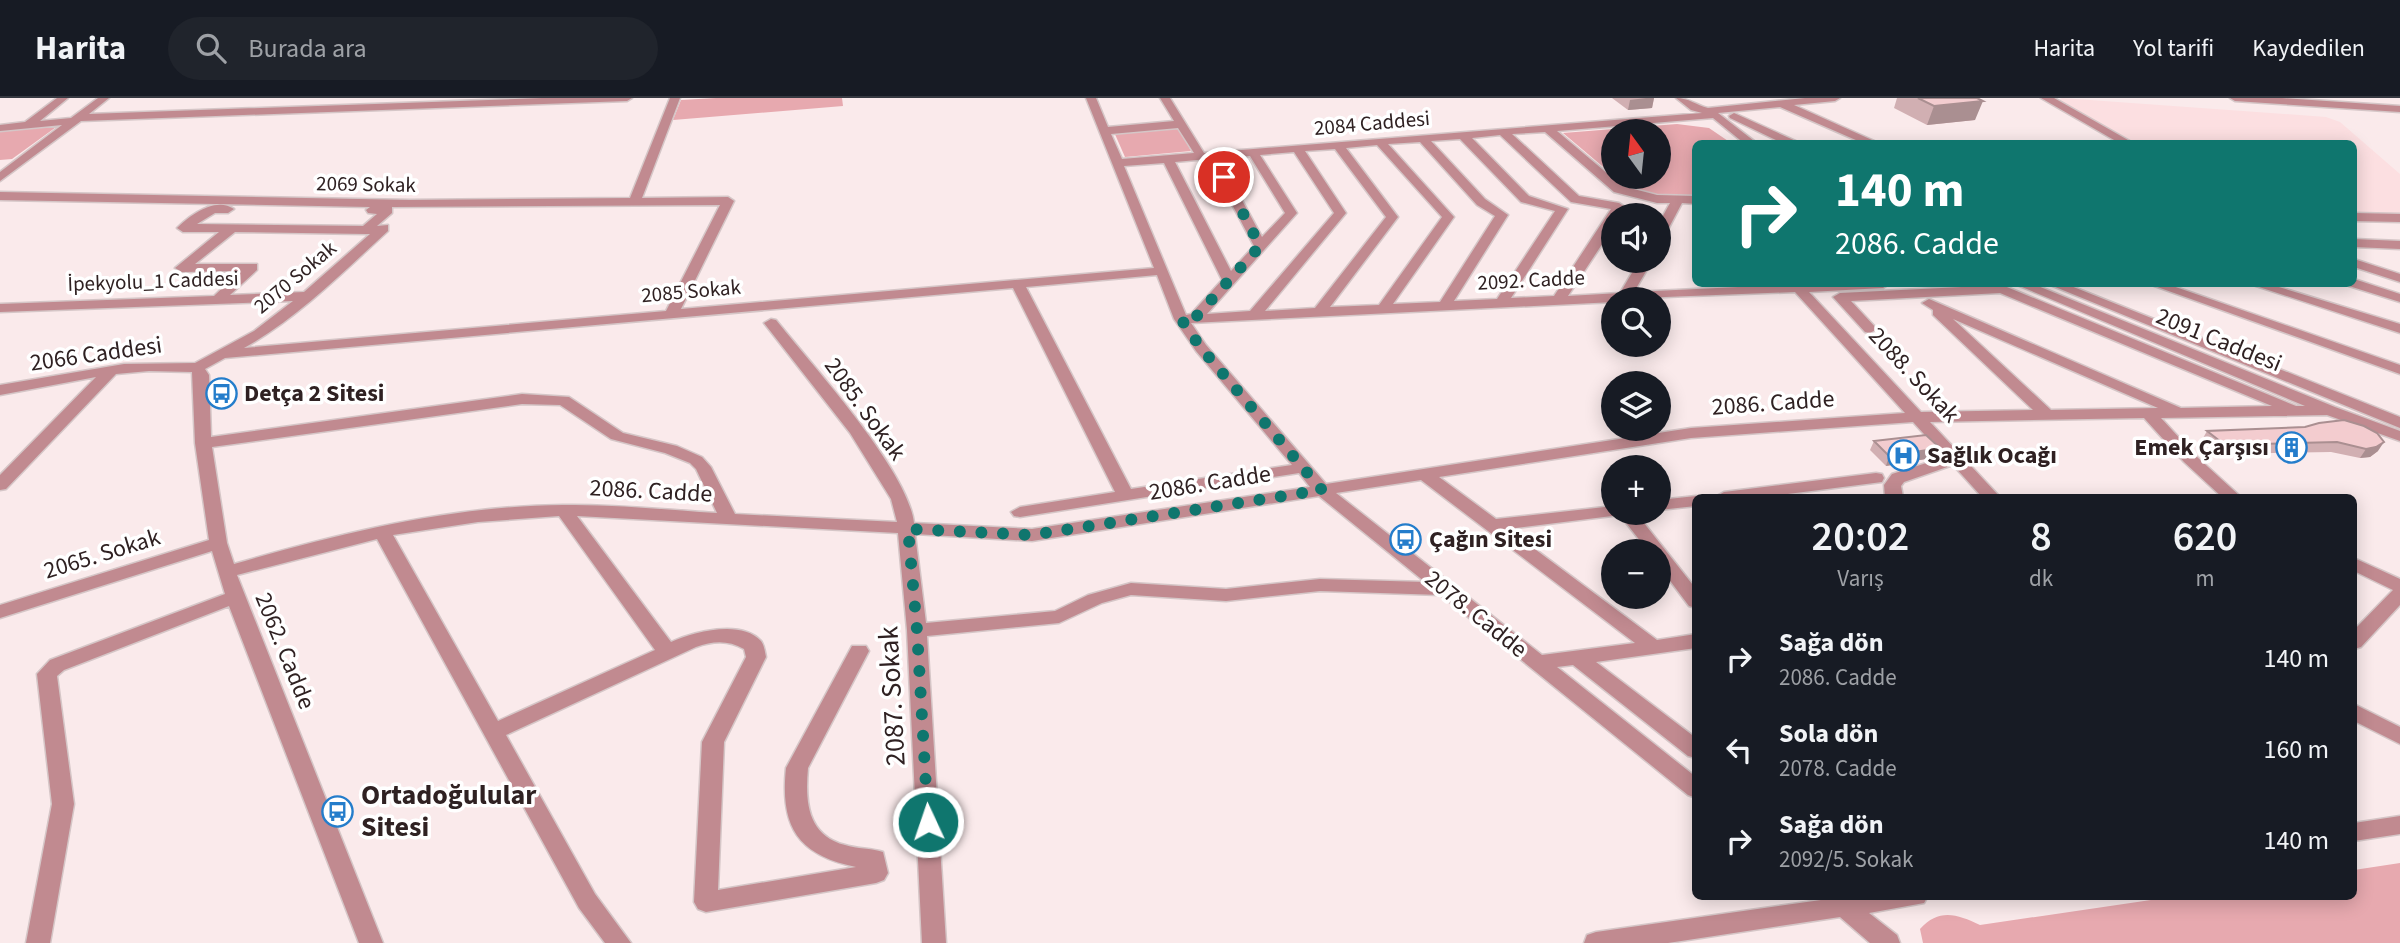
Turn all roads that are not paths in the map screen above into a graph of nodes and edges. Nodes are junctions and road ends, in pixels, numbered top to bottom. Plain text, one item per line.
1 (63, 98) edge
2 (104, 98) edge
3 (627, 98) edge
4 (675, 98) edge
5 (1091, 98) edge
6 (1165, 98) edge
7 (1681, 98) edge
8 (1701, 98) edge
9 (1835, 98) edge
10 (2046, 98) edge
11 (2235, 98) edge
12 (400, 102) edge
13 (1780, 103) junction
14 (2400, 109) edge
15 (1711, 113) junction
16 (1734, 116) dead end
17 (76, 120) junction
18 (1181, 124) junction
19 (28, 125) junction
20 (0, 128) edge
21 (1548, 128) junction
22 (1105, 131) junction
23 (1503, 132) junction
24 (1463, 135) junction
25 (1422, 138) junction
26 (1748, 140) edge
27 (1785, 140) edge
28 (1867, 140) edge
29 (2123, 140) edge
30 (1380, 142) junction
31 (1338, 145) junction
32 (1297, 148) junction
33 (1253, 152) junction
34 (1206, 156) junction
35 (1168, 159) junction
36 (19, 163) junction
37 (1117, 163) junction
38 (0, 165) edge
39 (0, 178) edge
40 (0, 196) edge
41 (1692, 200) edge
42 (1677, 201) junction
43 (635, 202) junction
44 (410, 204) junction
45 (1601, 204) edge
46 (1671, 212) edge
47 (2357, 217) edge
48 (2400, 218) edge
49 (231, 229) junction
50 (366, 230) junction
51 (382, 230) junction
52 (1601, 236) edge
53 (2357, 243) edge
54 (2400, 245) edge
55 (1260, 246) junction
56 (2357, 264) edge
57 (1161, 271) junction
58 (2400, 278) edge
59 (1229, 280) junction
60 (1017, 283) junction
61 (2357, 284) edge
62 (1693, 287) edge
63 (1755, 287) edge
64 (1811, 287) edge
65 (2029, 287) edge
66 (2061, 287) edge
67 (2165, 287) edge
68 (2267, 287) edge
69 (1671, 290) edge
70 (308, 296) junction
71 (1601, 298) edge
72 (1924, 298) junction
73 (216, 300) junction
74 (1558, 300) junction
75 (2399, 302) edge
76 (1501, 303) junction
77 (1444, 306) junction
78 (0, 309) edge
79 (1383, 309) junction
80 (1319, 312) junction
81 (672, 313) junction
82 (1254, 316) junction
83 (1188, 319) junction
84 (771, 323) dead end
85 (1870, 329) dead end
86 (2400, 329) edge
87 (225, 354) junction
88 (197, 368) junction
89 (2400, 370) edge
90 (109, 373) junction
91 (3, 392) edge
92 (2329, 410) junction
93 (2296, 411) junction
94 (2148, 413) junction
95 (2181, 413) junction
96 (2047, 415) junction
97 (1918, 417) junction
98 (2400, 423) edge
99 (2400, 436) edge
100 (203, 443) junction
101 (1956, 459) junction
102 (1303, 468) junction
103 (1423, 473) junction
104 (1876, 478) dead end
105 (0, 485) edge
106 (1322, 490) junction
107 (1800, 493) edge
108 (1782, 494) edge
109 (1894, 494) edge
110 (1988, 494) edge
111 (2229, 494) edge
112 (1126, 496) junction
113 (1692, 501) edge
114 (1671, 503) edge
115 (564, 510) junction
116 (1020, 512) dead end
117 (1601, 513) edge
118 (729, 519) junction
119 (1636, 525) edge
120 (1493, 526) junction
121 (908, 529) junction
122 (382, 531) junction
123 (1647, 539) edge
124 (218, 543) junction
125 (2357, 565) edge
126 (1671, 570) edge
127 (228, 572) junction
128 (2400, 586) edge
129 (1445, 589) junction
130 (2400, 594) edge
131 (235, 597) junction
132 (1692, 598) edge
133 (0, 612) edge
134 (917, 630) junction
135 (2357, 639) edge
136 (1692, 641) edge
137 (1652, 646) junction
138 (859, 651) dead end
139 (667, 652) junction
140 (1579, 659) junction
141 (1538, 663) junction
142 (2357, 714) edge
143 (494, 732) junction
144 (2400, 736) edge
145 (1692, 747) edge
146 (1692, 786) edge
147 (2400, 825) edge
148 (2357, 832) edge
149 (1838, 901) edge
150 (38, 943) edge
151 (371, 943) edge
152 (619, 943) edge
153 (934, 943) edge
154 (1596, 943) edge
155 (1888, 943) edge

1 - 19 street
2 - 17 street
3 - 12 street
4 - 43 street
5 - 22 street, 2078. Cadde
6 - 18 street
7 - 15 street
8 - 15 street
9 - 13 street, 2084 Caddesi
10 - 29 street
11 - 14 street
12 - 17 street
13 - 15 street, 2084 Caddesi
13 - 28 street
15 - 21 street, 2084 Caddesi
15 - 26 street
16 - 27 street
17 - 19 street
17 - 36 street
18 - 22 street
18 - 34 street
19 - 20 street
21 - 23 street, 2084 Caddesi
21 - 42 street
22 - 37 street, 2078. Cadde
23 - 24 street, 2084 Caddesi
23 - 45 street
24 - 25 street, 2084 Caddesi
24 - 76 street
25 - 30 street, 2084 Caddesi
25 - 77 street
30 - 31 street, 2084 Caddesi
30 - 79 street
31 - 32 street, 2084 Caddesi
31 - 80 street
32 - 33 street, 2084 Caddesi
32 - 82 street
33 - 34 street, 2084 Caddesi
33 - 55 street
34 - 35 street, 2084 Caddesi
34 - 55 street
35 - 37 street, 2084 Caddesi
35 - 59 street
36 - 38 street
36 - 39 street
37 - 57 street, 2078. Cadde
40 - 44 street, 2069 Sokak
41 - 42 street
42 - 46 street
43 - 44 street, 2069 Sokak
43 - 81 street, 2069 Sokak
44 - 51 street, 2070 Sokak
47 - 48 street
49 - 50 street
49 - 50 street
49 - 73 street
50 - 51 street
51 - 70 street, 2070 Sokak
52 - 74 street
53 - 54 street
55 - 59 street
56 - 58 street
57 - 60 street, 2085 Sokak
57 - 83 street, 2078. Cadde
59 - 83 street
60 - 81 street, 2085 Sokak
60 - 112 street
61 - 75 street
62 - 63 street, 2092. Cadde
62 - 69 street, 2092. Cadde
64 - 97 street, 2088. Sokak
65 - 92 street, 2091 Caddesi
66 - 98 street
67 - 89 street
68 - 86 street
70 - 73 street, İpekyolu_1 Caddesi
70 - 87 street, 2070 Sokak
71 - 74 street, 2092. Cadde
72 - 85 street
72 - 93 street
72 - 95 street
72 - 96 street
73 - 78 street, İpekyolu_1 Caddesi
74 - 76 street, 2092. Cadde
76 - 77 street, 2092. Cadde
77 - 79 street, 2092. Cadde
79 - 80 street, 2092. Cadde
80 - 82 street, 2092. Cadde
81 - 87 street, 2085 Sokak
82 - 83 street, 2092. Cadde
83 - 102 street, 2078. Cadde
84 - 121 street, 2085. Sokak
87 - 88 street, 2070 Sokak
88 - 90 street, 2066 Caddesi
88 - 100 street, 2062. Cadde
90 - 91 street, 2066 Caddesi
90 - 105 street
92 - 93 street, 2086. Cadde
92 - 99 street, 2091 Caddesi
93 - 95 street, 2086. Cadde
94 - 95 street, 2086. Cadde
94 - 96 street, 2086. Cadde
94 - 111 street
96 - 97 street, 2086. Cadde
97 - 101 street, 2088. Sokak
97 - 103 street, 2086. Cadde
100 - 118 street
100 - 124 street, 2062. Cadde
101 - 109 street
101 - 110 street, 2088. Sokak
102 - 106 street, 2078. Cadde
102 - 112 street
103 - 106 street, 2086. Cadde
103 - 120 street
104 - 107 street
106 - 121 street, 2086. Cadde
106 - 129 street, 2078. Cadde
107 - 108 street
112 - 116 street
113 - 114 street
115 - 118 street, 2086. Cadde
115 - 122 street, 2086. Cadde
115 - 139 street
117 - 120 street
118 - 121 street, 2086. Cadde
119 - 123 street
120 - 137 street
121 - 134 street, 2087. Sokak
122 - 127 street, 2086. Cadde
122 - 143 street
124 - 127 street, 2062. Cadde
124 - 133 street, 2065. Sokak
125 - 128 street
126 - 132 street
127 - 131 street, 2062. Cadde
129 - 134 street
129 - 141 street, 2078. Cadde
130 - 135 street
131 - 150 street
131 - 151 street, 2062. Cadde
134 - 153 street, 2087. Sokak
136 - 137 street
137 - 140 street
138 - 139 street
139 - 143 street
140 - 141 street
140 - 145 street
141 - 146 street, 2078. Cadde
142 - 144 street
143 - 152 street
147 - 148 street
149 - 154 street
149 - 155 street

